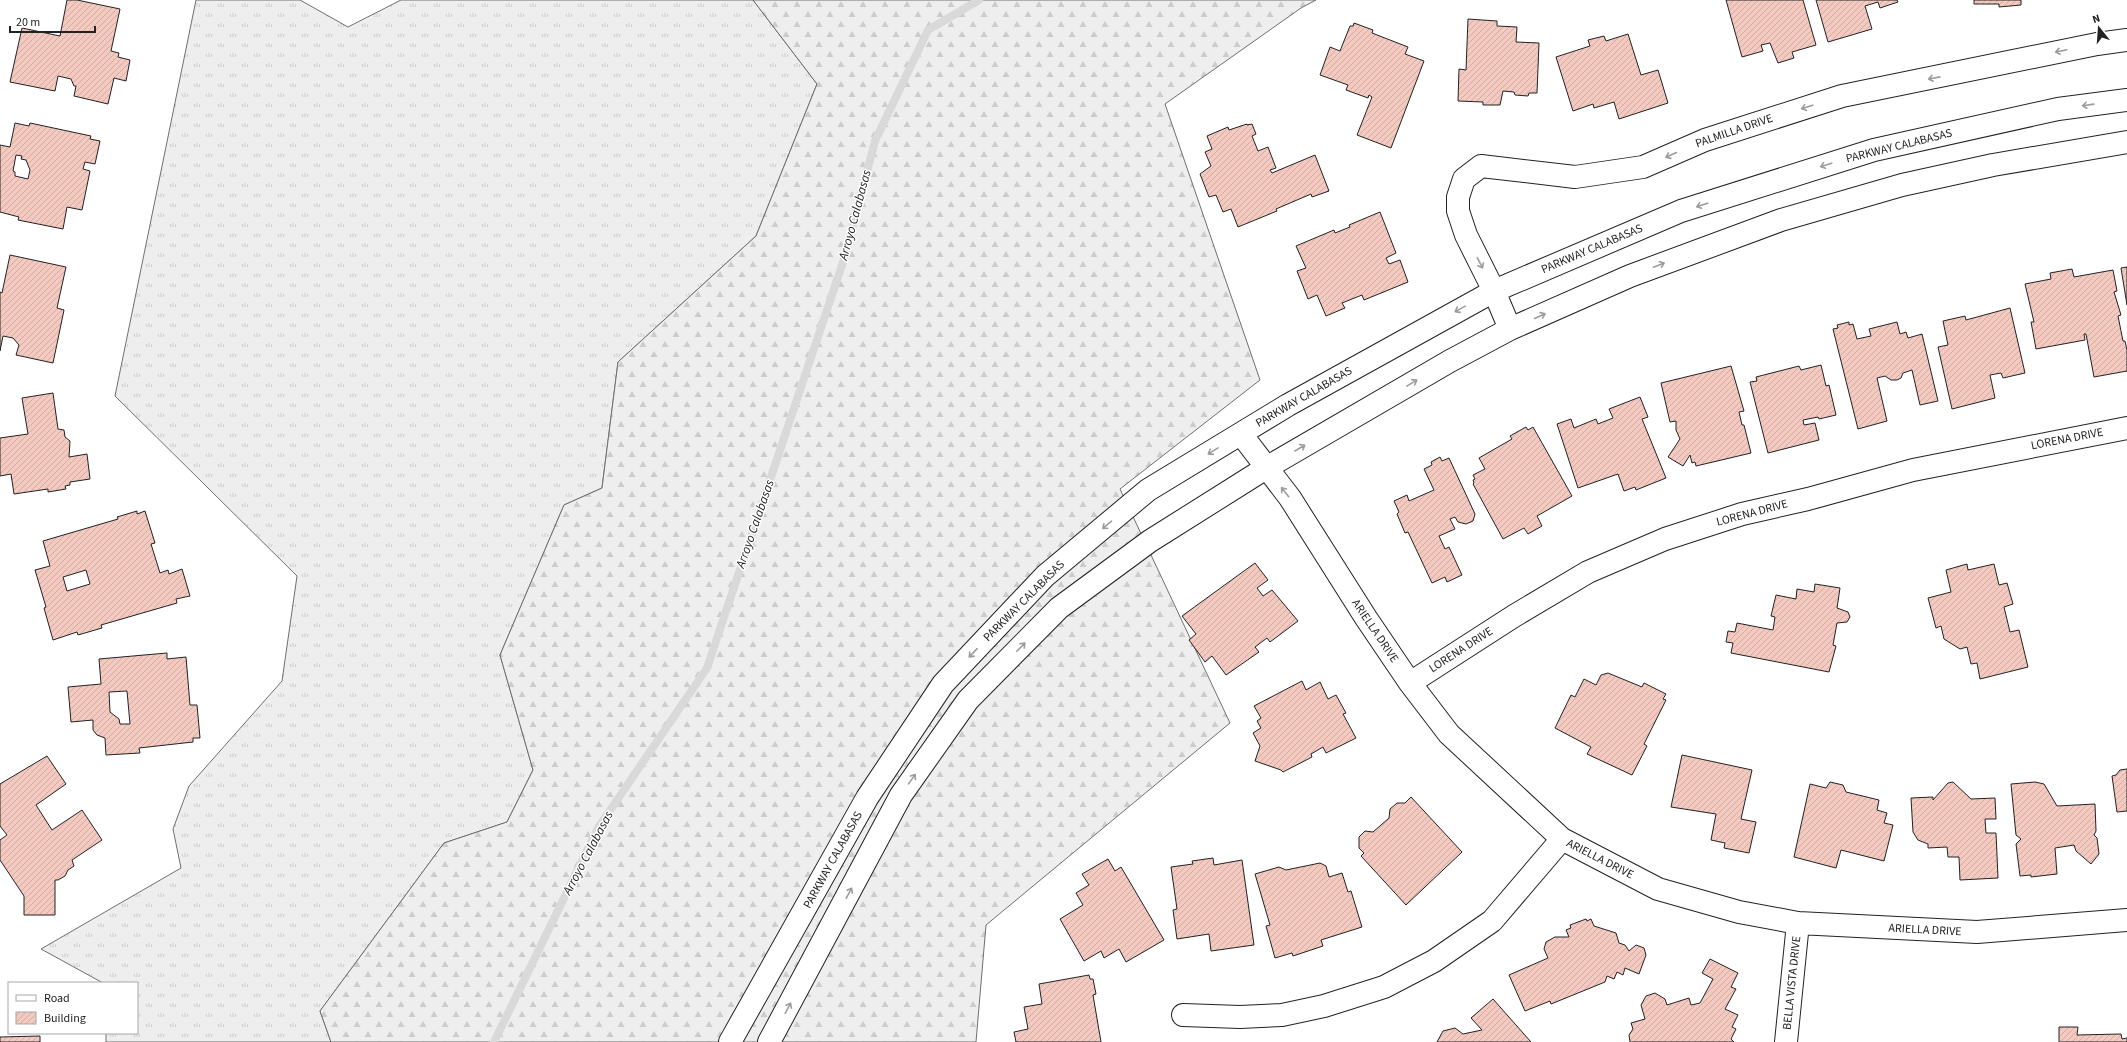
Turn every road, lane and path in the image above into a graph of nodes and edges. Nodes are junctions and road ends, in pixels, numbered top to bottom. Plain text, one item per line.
1 (2127, 40) edge
2 (2127, 100) edge
3 (2127, 142) edge
4 (1494, 290) junction
5 (1510, 329) junction
6 (2127, 428) edge
7 (1241, 434) junction
8 (1266, 468) junction
9 (1410, 683) junction
10 (1562, 839) junction
11 (2127, 920) edge
12 (1798, 924) junction
13 (1183, 1014) dead end
14 (730, 1042) edge
15 (769, 1042) edge
16 (1786, 1042) edge

1 -> 4 street, PALMILLA DRIVE
2 -> 4 street, PARKWAY CALABASAS
5 -> 3 street
4 - 5 street, PALMILLA DRIVE
4 -> 7 street, PARKWAY CALABASAS
8 -> 5 street
6 - 9 street, LORENA DRIVE
7 - 8 street, ARIELLA DRIVE
7 -> 14 street, PARKWAY CALABASAS
9 -> 8 street, ARIELLA DRIVE
15 -> 8 street
9 - 10 street, ARIELLA DRIVE
10 - 12 street, ARIELLA DRIVE
10 - 13 street
11 - 12 street, ARIELLA DRIVE
12 - 16 street, BELLA VISTA DRIVE

